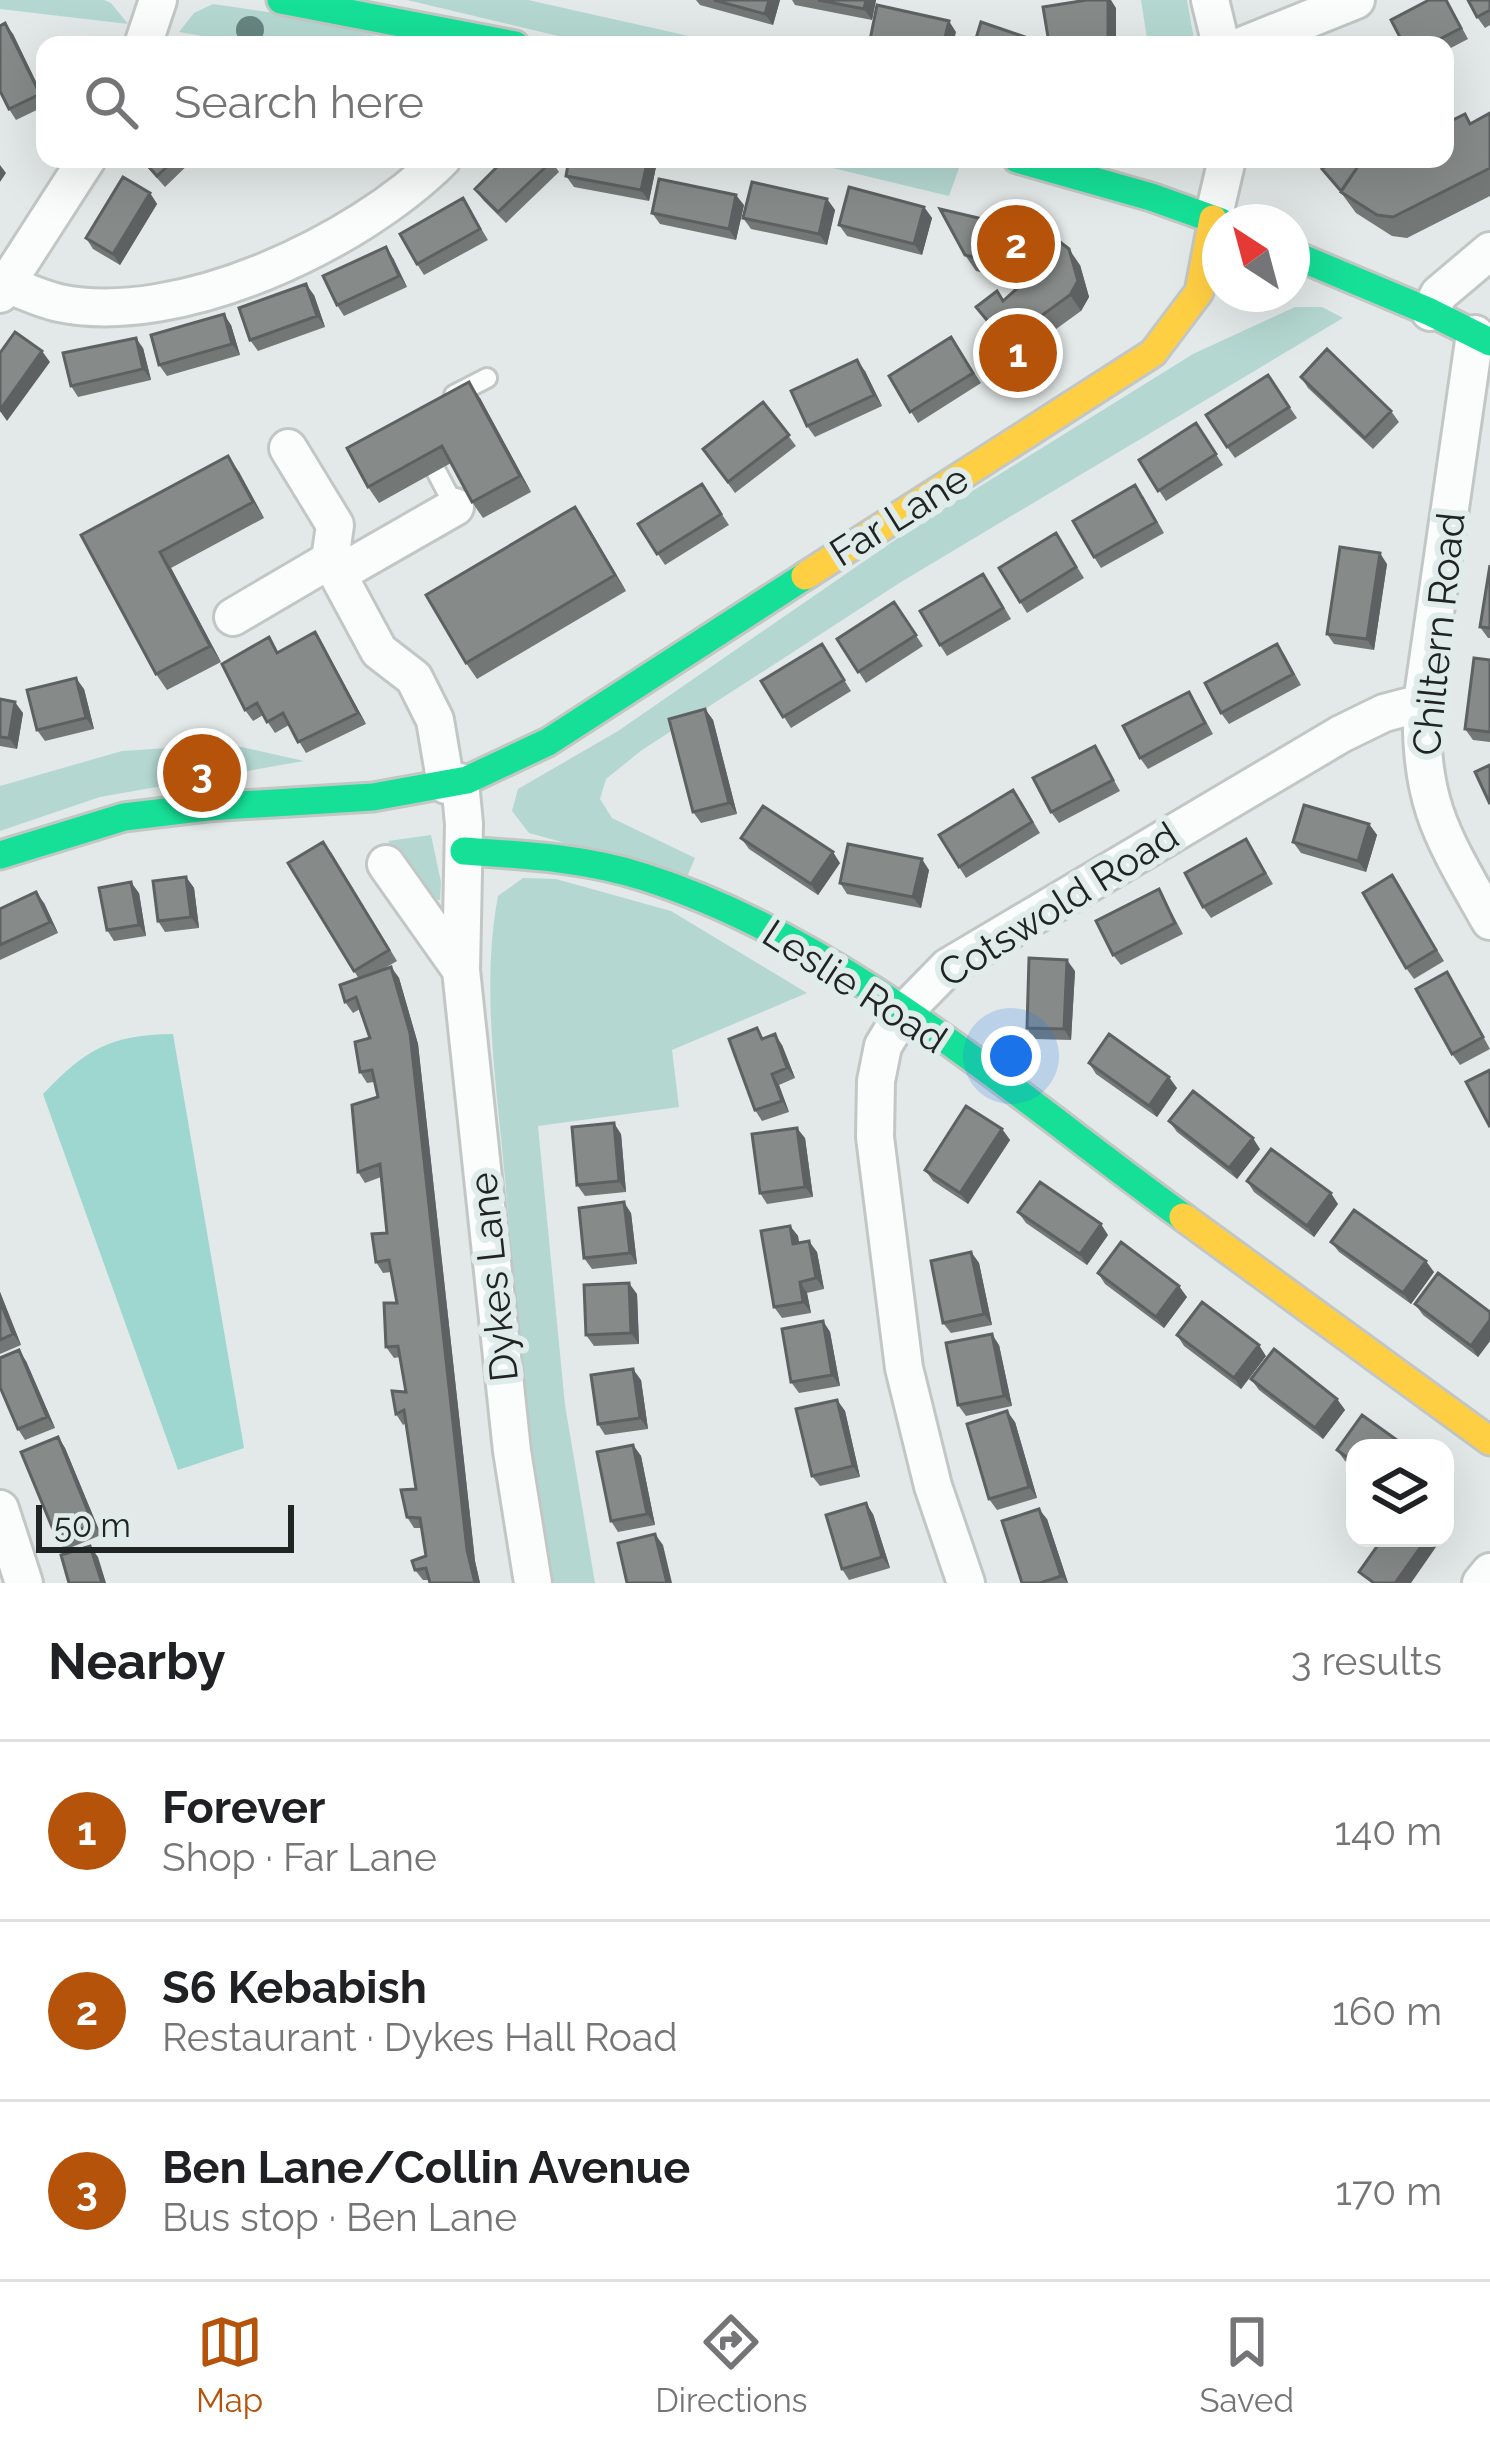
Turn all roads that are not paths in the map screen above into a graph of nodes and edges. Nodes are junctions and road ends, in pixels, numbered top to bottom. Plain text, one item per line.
1 (158, 0) edge
2 (281, 0) edge
3 (1210, 0) edge
4 (1356, 0) edge
5 (146, 36) edge
6 (469, 36) edge
7 (1219, 36) edge
8 (1266, 36) edge
9 (81, 168) edge
10 (431, 168) edge
11 (1047, 168) edge
12 (1226, 168) edge
13 (1220, 204) edge
14 (1202, 215) edge
15 (1488, 252) edge
16 (1310, 262) edge
17 (1202, 280) edge
18 (4, 289) edge
19 (1430, 312) junction
20 (1482, 338) edge
21 (487, 378) dead end
22 (429, 408) edge
23 (288, 448) dead end
24 (436, 471) edge
25 (455, 507) joint
26 (334, 567) junction
27 (233, 617) dead end
28 (1422, 703) junction
29 (453, 784) junction
30 (464, 851) junction
31 (0, 855) edge
32 (386, 864) dead end
33 (1490, 921) edge
34 (461, 970) junction
35 (903, 1013) junction
36 (1490, 1441) edge
37 (0, 1509) edge
38 (1490, 1572) edge
39 (24, 1583) edge
40 (533, 1583) edge
41 (966, 1583) edge
42 (1481, 1583) edge

1 - 5 street
2 - 6 street
3 - 7 street
4 - 8 street
9 - 18 street
10 - 18 street
11 - 14 street
12 - 13 street, Far Lane
15 - 19 street
16 - 19 street
17 - 29 street, Far Lane
19 - 20 street
20 - 28 street, Chiltern Road
21 - 22 lane
23 - 26 street
24 - 25 lane
25 - 26 street
26 - 27 street
26 - 29 street, Dykes Lane
28 - 33 street, Chiltern Road
28 - 35 street, Cotswold Road
29 - 30 street, Dykes Lane
29 - 31 street, Far Lane
30 - 34 street, Dykes Lane
30 - 35 street, Leslie Road
32 - 34 street, Dykes Lane
34 - 40 street, Dykes Lane
35 - 36 street, Leslie Road
35 - 41 street, Cotswold Road
37 - 39 street
38 - 42 street

